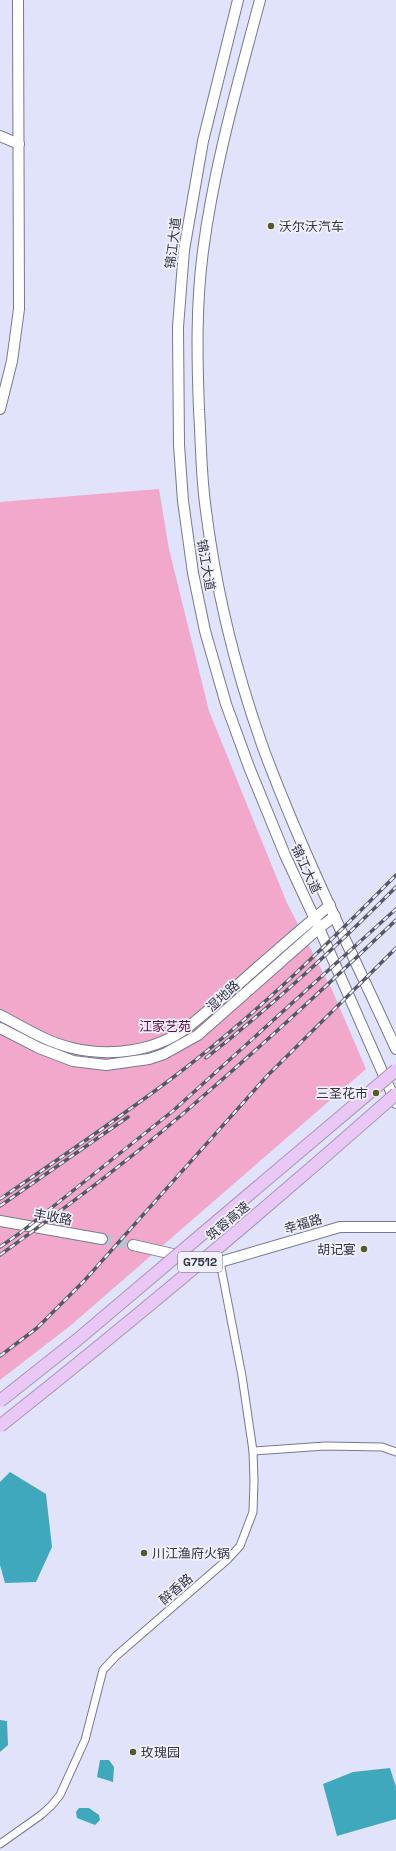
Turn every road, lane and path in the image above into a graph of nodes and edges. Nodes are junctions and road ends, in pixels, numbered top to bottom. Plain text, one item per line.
1 (18, 0) edge
2 (238, 0) edge
3 (260, 0) edge
4 (0, 136) edge
5 (20, 144) junction
6 (0, 409) edge
7 (330, 905) junction
8 (335, 916) junction
9 (314, 918) junction
10 (319, 928) junction
11 (0, 1015) edge
12 (0, 1028) edge
13 (396, 1049) edge
14 (396, 1070) edge
15 (396, 1094) edge
16 (396, 1103) edge
17 (0, 1221) edge
18 (396, 1227) edge
19 (102, 1239) tunnel mouth
20 (133, 1245) tunnel mouth
21 (220, 1262) junction
22 (0, 1401) edge
23 (0, 1426) edge
24 (253, 1450) junction
25 (396, 1452) edge
26 (0, 1844) edge

1 - 5 main road
2 - 9 main road, 锦江大道
3 - 7 main road, 锦江大道
4 - 5 main road
5 - 6 main road
7 - 8 main road, 锦江大道
7 - 9 main road, 湿地路
8 - 10 main road, 湿地路
8 - 13 main road, 锦江大道
9 - 10 main road, 锦江大道
9 - 11 main road, 湿地路
10 - 12 main road, 湿地路
10 - 16 main road, 锦江大道
14 - 22 highway, 筑蓉高速 / G7512, bridge
15 - 23 highway, 筑蓉高速 / G7512, bridge
17 - 19 main road, 丰收路
18 - 21 main road, 幸福路
20 - 21 main road
21 - 24 street, 醉香路
24 - 25 street
24 - 26 street, 醉香路

